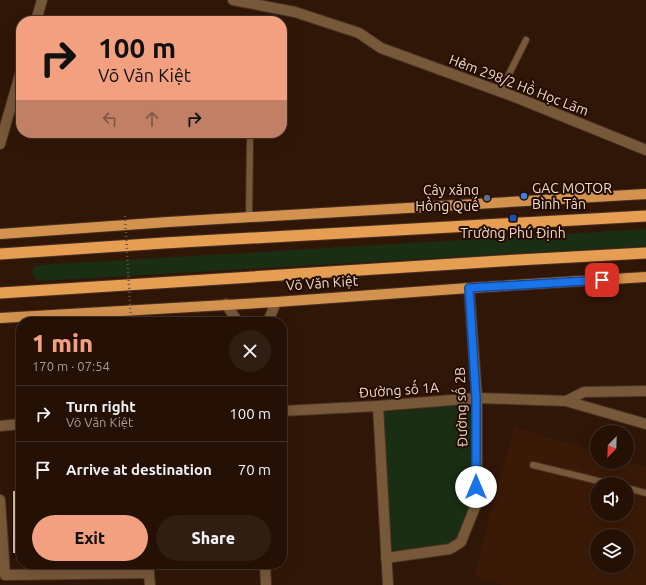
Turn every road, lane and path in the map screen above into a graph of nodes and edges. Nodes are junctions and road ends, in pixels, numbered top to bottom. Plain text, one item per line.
1 (42, 0) edge
2 (232, 0) edge
3 (37, 16) edge
4 (526, 40) dead end
5 (16, 89) edge
6 (500, 92) junction
7 (250, 139) dead end
8 (0, 144) edge
9 (646, 150) edge
10 (646, 194) edge
11 (125, 216) dead end
12 (646, 216) edge
13 (249, 217) junction
14 (0, 234) edge
15 (646, 253) edge
16 (0, 254) edge
17 (646, 277) edge
18 (469, 288) junction
19 (0, 293) edge
20 (276, 302) junction
21 (226, 304) junction
22 (16, 317) edge
23 (16, 317) edge
24 (131, 317) edge
25 (235, 317) edge
26 (270, 317) edge
27 (0, 318) edge
28 (646, 391) edge
29 (476, 398) junction
30 (566, 401) junction
31 (378, 406) junction
32 (287, 410) edge
33 (16, 424) edge
34 (646, 424) edge
35 (0, 426) edge
36 (533, 465) dead end
37 (590, 479) edge
38 (634, 490) edge
39 (646, 493) edge
40 (0, 500) edge
41 (386, 558) junction
42 (128, 569) edge
43 (149, 569) edge
44 (265, 569) edge
45 (150, 585) edge
46 (266, 585) edge
47 (388, 585) edge

1 - 3 street
2 - 6 street, Hẻm 298/2 Hồ Học Lãm
4 - 6 lane
5 - 8 street
6 - 9 street, Hẻm 298/2 Hồ Học Lãm
7 - 13 lane
10 - 13 main road
11 - 24 path, bridge
12 - 16 highway
13 - 14 main road
15 - 19 highway, Võ Văn Kiệt
17 - 18 main road, Võ Văn Kiệt
18 - 20 main road, Võ Văn Kiệt
18 - 29 street, Đường số 2B
20 - 21 main road, Võ Văn Kiệt
20 - 26 street
21 - 23 main road, Võ Văn Kiệt
21 - 25 street
22 - 27 main road, Võ Văn Kiệt
28 - 30 street, Đường số 1A
29 - 30 street, Đường số 1A
29 - 31 street, Đường số 1A
29 - 41 street, Đường số 2B
30 - 34 street, Đường số 1A
31 - 32 street, Đường số 1A
31 - 41 street
33 - 35 street
36 - 37 lane
38 - 39 lane
40 - 42 street
41 - 47 street
43 - 45 street
44 - 46 street

